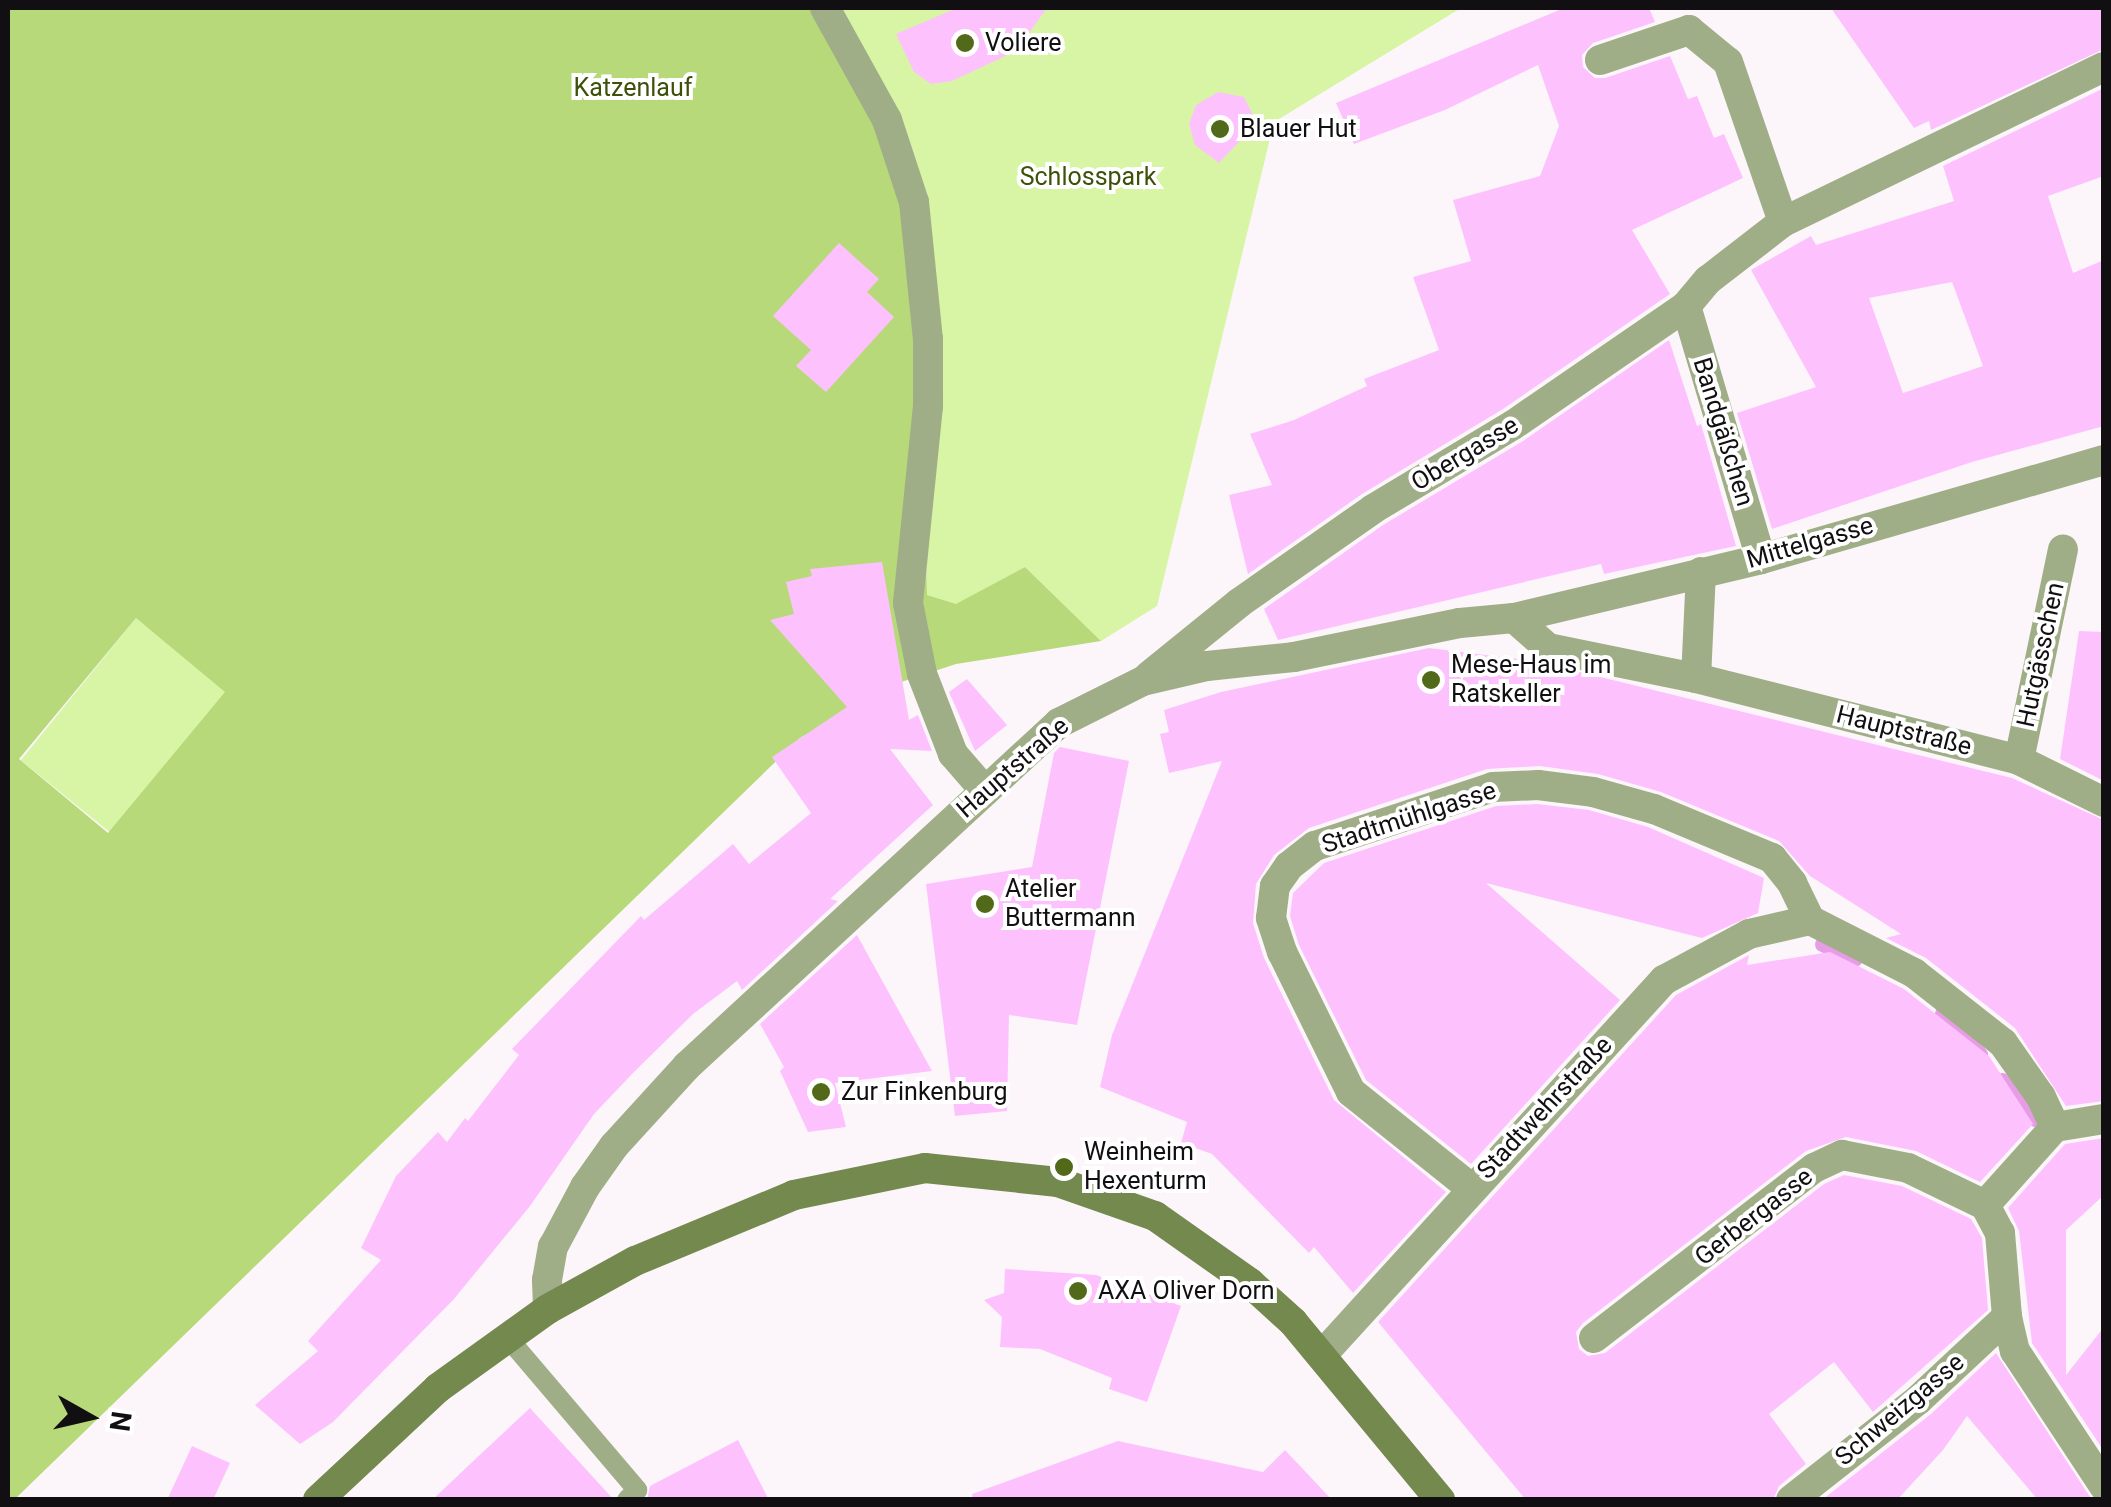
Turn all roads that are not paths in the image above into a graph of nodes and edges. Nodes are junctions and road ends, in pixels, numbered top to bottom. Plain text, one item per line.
1 (824, 8) edge
2 (1600, 60) dead end
3 (2104, 66) edge
4 (1783, 222) junction
5 (1686, 306) junction
6 (2104, 460) edge
7 (2063, 550) dead end
8 (1761, 559) junction
9 (1701, 572) junction
10 (1514, 618) junction
11 (1696, 678) junction
12 (1142, 682) junction
13 (2019, 760) junction
14 (985, 791) junction
15 (2104, 802) edge
16 (1810, 920) junction
17 (2104, 1119) edge
18 (2055, 1127) junction
19 (1471, 1188) junction
20 (1986, 1204) junction
21 (548, 1309) junction
22 (2007, 1317) junction
23 (508, 1337) junction
24 (1594, 1338) dead end
25 (1322, 1355) junction
26 (2104, 1486) edge
27 (318, 1500) edge
28 (627, 1500) edge
29 (1440, 1500) edge
30 (1792, 1500) edge

1 - 14 street
2 - 4 street
3 - 4 street, Obergasse
4 - 5 street, Obergasse
5 - 8 street, Bandgäßchen
5 - 12 street, Obergasse
6 - 8 street, Mittelgasse
7 - 13 street, Hutgässchen
8 - 9 street, Mittelgasse
9 - 10 street, Mittelgasse
9 - 11 street
10 - 11 street, Hauptstraße
10 - 12 street, Hauptstraße
11 - 13 street, Hauptstraße
12 - 14 street, Hauptstraße
13 - 15 street, Hauptstraße
14 - 21 street, Hauptstraße
16 - 18 street
16 - 19 street, Stadtwehrstraße
16 - 19 street, Stadtmühlgasse
17 - 18 street
18 - 20 street
19 - 25 street, Stadtwehrstraße
20 - 22 street
20 - 24 street, Gerbergasse
21 - 23 main road
21 - 25 main road
22 - 26 street
22 - 30 street, Schweizgasse
23 - 27 main road
23 - 28 lane
25 - 29 main road

